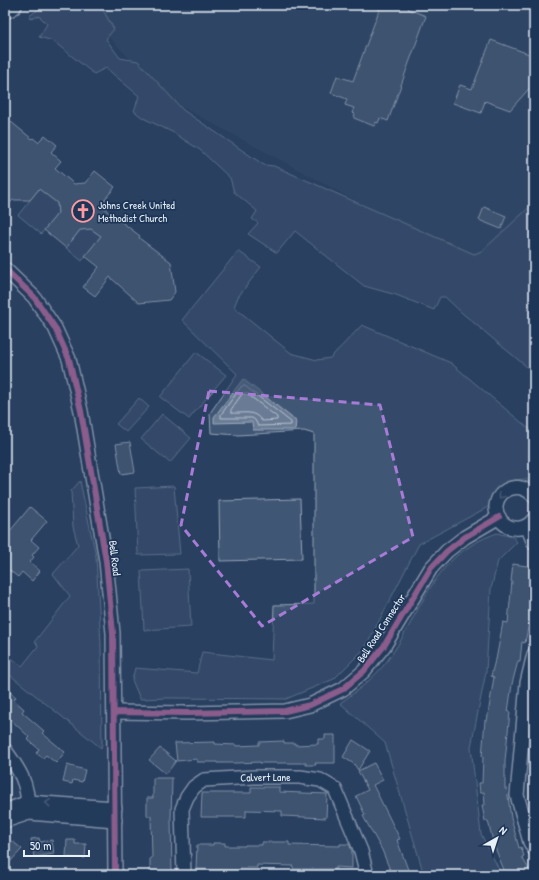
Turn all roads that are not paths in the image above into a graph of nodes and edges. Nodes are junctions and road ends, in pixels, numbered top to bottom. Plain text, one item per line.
1 (12, 5) edge
2 (5, 10) edge
3 (5, 269) edge
4 (534, 496) edge
5 (499, 517) junction
6 (530, 523) edge
7 (534, 543) edge
8 (534, 654) edge
9 (530, 710) edge
10 (114, 712) junction
11 (5, 750) edge
12 (28, 807) junction
13 (5, 811) edge
14 (115, 814) junction
15 (5, 820) edge
16 (534, 849) edge
17 (115, 875) edge
18 (184, 875) edge
19 (367, 875) edge

1 - 2 highway
3 - 10 street, Bell Road
4 -> 5 street
5 - 6 street
5 - 10 street, Bell Road Connector
6 - 7 street
8 - 9 street
9 - 16 street
10 - 14 street, Bell Road
11 - 12 street
12 - 13 street
12 - 14 street
12 - 15 street
14 - 17 street, Bell Road
18 - 19 street, Calvert Lane

